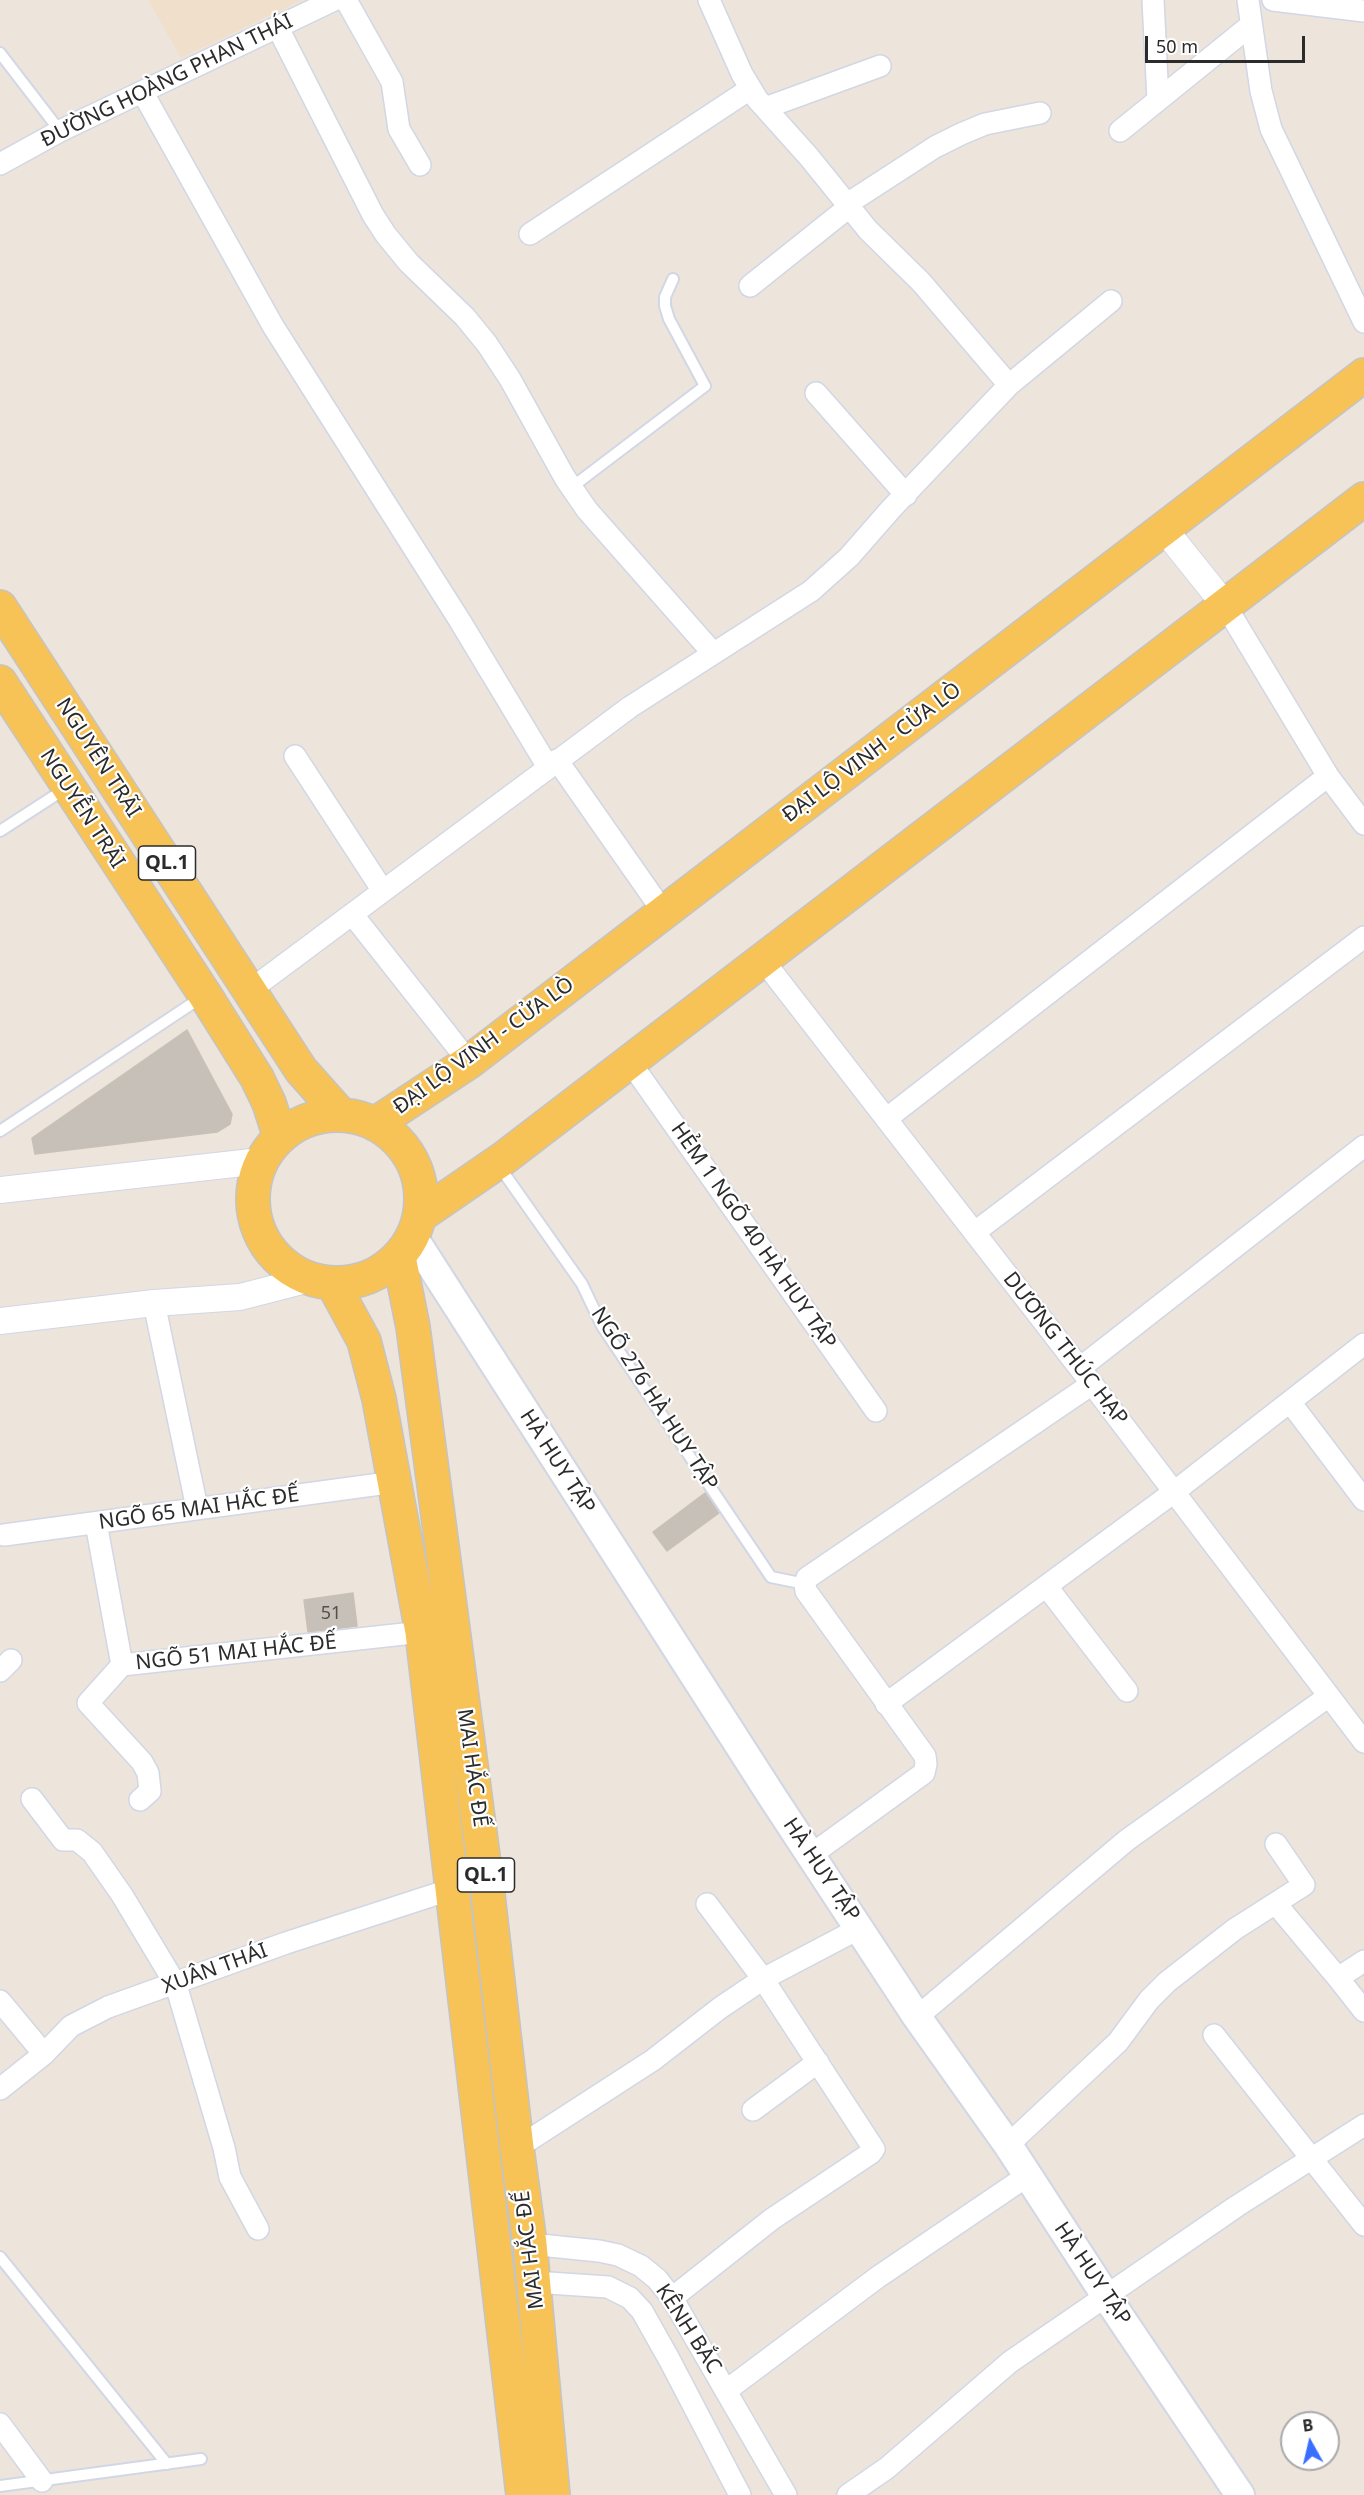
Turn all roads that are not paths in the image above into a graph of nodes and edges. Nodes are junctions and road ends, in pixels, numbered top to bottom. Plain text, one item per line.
1 (334, 0) edge
2 (346, 0) edge
3 (709, 0) edge
4 (1154, 0) edge
5 (1248, 0) edge
6 (1273, 0) edge
7 (1364, 10) edge
8 (1251, 25) junction
9 (278, 28) junction
10 (0, 53) edge
11 (880, 66) dead end
12 (750, 89) junction
13 (143, 93) junction
14 (1158, 100) junction
15 (765, 108) junction
16 (1040, 113) dead end
17 (1120, 131) dead end
18 (60, 132) junction
19 (0, 164) edge
20 (420, 165) dead end
21 (848, 206) junction
22 (530, 234) dead end
23 (673, 279) dead end
24 (750, 286) dead end
25 (1111, 302) dead end
26 (1364, 322) edge
27 (1364, 375) edge
28 (1009, 385) junction
29 (816, 393) dead end
30 (572, 487) junction
31 (906, 495) junction
32 (1364, 499) edge
33 (1164, 529) junction
34 (1225, 605) junction
35 (0, 607) edge
36 (713, 653) junction
37 (0, 682) edge
38 (295, 756) dead end
39 (552, 764) junction
40 (1328, 776) junction
41 (68, 787) junction
42 (1364, 824) edge
43 (0, 831) edge
44 (383, 891) junction
45 (664, 913) junction
46 (352, 914) junction
47 (1364, 937) edge
48 (763, 960) junction
49 (249, 991) junction
50 (205, 995) junction
51 (469, 1062) junction
52 (630, 1062) junction
53 (340, 1114) junction
54 (886, 1119) junction
55 (375, 1124) junction
56 (0, 1131) edge
57 (1364, 1146) edge
58 (270, 1149) junction
59 (497, 1163) junction
60 (0, 1190) edge
61 (975, 1232) junction
62 (411, 1236) junction
63 (321, 1282) junction
64 (154, 1303) junction
65 (0, 1321) edge
66 (1364, 1344) edge
67 (1086, 1376) junction
68 (1290, 1402) junction
69 (876, 1411) dead end
70 (395, 1482) junction
71 (1174, 1492) junction
72 (1364, 1500) edge
73 (197, 1508) junction
74 (96, 1523) junction
75 (4, 1535) dead end
76 (804, 1584) junction
77 (1047, 1587) junction
78 (422, 1632) junction
79 (122, 1665) junction
80 (1127, 1691) dead end
81 (1329, 1695) junction
82 (886, 1704) junction
83 (1364, 1742) edge
84 (32, 1799) dead end
85 (140, 1800) dead end
86 (1276, 1844) dead end
87 (811, 1855) junction
88 (452, 1889) junction
89 (707, 1904) dead end
90 (1276, 1904) junction
91 (860, 1928) junction
92 (1364, 1961) edge
93 (1338, 1978) junction
94 (763, 1979) junction
95 (176, 1984) junction
96 (0, 2001) edge
97 (1364, 2011) edge
98 (917, 2017) junction
99 (1214, 2035) dead end
100 (44, 2054) junction
101 (818, 2062) junction
102 (0, 2089) edge
103 (753, 2110) dead end
104 (1364, 2125) edge
105 (1008, 2145) junction
106 (517, 2148) junction
107 (1311, 2157) junction
108 (1027, 2176) junction
109 (1364, 2225) edge
110 (258, 2229) dead end
111 (530, 2244) junction
112 (0, 2257) edge
113 (640, 2266) junction
114 (534, 2282) junction
115 (622, 2293) junction
116 (1106, 2296) junction
117 (672, 2298) junction
118 (727, 2390) junction
119 (0, 2424) edge
120 (201, 2459) dead end
121 (167, 2464) junction
122 (42, 2481) junction
123 (0, 2486) edge
124 (523, 2495) edge
125 (553, 2495) edge
126 (740, 2495) edge
127 (786, 2495) edge
128 (848, 2495) edge
129 (1240, 2495) edge

1 - 9 street, ĐƯỜNG HOÀNG PHAN THÁI
2 - 20 street
3 - 12 street
4 - 14 street
5 - 8 street
6 - 7 street
8 - 14 street
8 - 26 street
9 - 13 street, ĐƯỜNG HOÀNG PHAN THÁI
9 - 30 street
10 - 18 lane
11 - 15 street
12 - 15 street
12 - 22 street
13 - 18 street, ĐƯỜNG HOÀNG PHAN THÁI
13 - 39 street
14 - 17 street
15 - 21 street
16 - 21 street
18 - 19 street, ĐƯỜNG HOÀNG PHAN THÁI
21 - 24 street
21 - 28 street
23 - 30 lane
25 - 28 street
27 - 33 main road, ĐẠI LỘ VINH - CỬA LÒ
28 - 31 street
29 - 31 street
30 - 36 street
31 - 36 street
32 - 34 main road
33 - 34 street
33 - 45 main road, ĐẠI LỘ VINH - CỬA LÒ
34 - 40 street
34 - 48 main road
35 - 49 main road, NGUYÊN TRÃI / QL.1
36 - 39 street
37 - 41 main road, NGUYỄN TRÃI / QL.1
38 - 44 street
39 - 44 street
39 - 45 street
40 - 42 street
40 - 54 street
41 - 43 lane
41 - 50 main road, NGUYỄN TRÃI / QL.1
44 - 46 street
45 - 51 main road, ĐẠI LỘ VINH - CỬA LÒ
46 - 49 street
46 - 51 street
47 - 61 street
48 - 52 main road
48 - 54 street, DƯƠNG THÚC HẠP
49 - 53 main road, NGUYÊN TRÃI / QL.1
50 - 56 lane
50 - 58 main road, QL.1
51 - 55 main road, ĐẠI LỘ VINH - CỬA LÒ
52 - 59 main road
52 - 69 street, HẺM 1 NGÕ 40 HÀ HUY TẬP
53 - 55 main road, QL.1
53 - 58 main road, QL.1
54 - 61 street, DƯƠNG THÚC HẠP
55 - 62 main road, QL.1
57 - 67 street
58 - 60 street
58 - 63 main road
59 - 62 main road
59 - 76 lane, NGÕ 276 HÀ HUY TẬP
61 - 67 street, DƯƠNG THÚC HẠP
62 - 63 main road
62 - 87 main road, HÀ HUY TẬP
62 - 106 main road, MAI HẮC ĐẾ / QL.1
63 - 64 street
63 - 70 main road, MAI HẮC ĐẾ / QL.1
64 - 65 street
64 - 73 street
66 - 68 street
67 - 71 street, DƯƠNG THÚC HẠP
67 - 76 street
68 - 71 street
68 - 72 street
70 - 73 street, NGÕ 65 MAI HẮC ĐẾ
70 - 78 main road, MAI HẮC ĐẾ / QL.1
71 - 77 street
71 - 81 street, DƯƠNG THÚC HẠP
73 - 74 street, NGÕ 65 MAI HẮC ĐẾ
74 - 75 street, NGÕ 65 MAI HẮC ĐẾ
74 - 79 street, NGÕ 51 MAI HẮC ĐẾ
76 - 82 street
77 - 80 street
77 - 82 street
78 - 79 street, NGÕ 51 MAI HẮC ĐẾ
78 - 88 main road, MAI HẮC ĐẾ / QL.1
79 - 85 street
81 - 83 street, DƯƠNG THÚC HẠP
81 - 98 street
82 - 87 street
84 - 95 street
86 - 90 street
87 - 91 main road, HÀ HUY TẬP
88 - 95 street, XUÂN THÁI
88 - 124 main road, MAI HẮC ĐẾ / QL.1
89 - 94 street
90 - 93 street
90 - 105 street
91 - 94 street
91 - 98 main road, HÀ HUY TẬP
92 - 93 street
93 - 97 street
94 - 101 street
94 - 106 street
95 - 100 street, XUÂN THÁI
95 - 110 street
96 - 100 street
98 - 105 main road, HÀ HUY TẬP
99 - 107 street
100 - 102 street, XUÂN THÁI
101 - 103 street
101 - 117 street
104 - 107 street
105 - 108 main road, HÀ HUY TẬP
106 - 111 main road, MAI HẮC ĐẾ / QL.1
107 - 109 street
107 - 116 street
108 - 116 main road, HÀ HUY TẬP
108 - 118 street
111 - 113 street, KÊNH BẮC
111 - 114 main road, MAI HẮC ĐẾ / QL.1
112 - 121 lane
113 - 115 street
113 - 117 street, KÊNH BẮC
114 - 115 street, KÊNH BẮC
114 - 125 main road, MAI HẮC ĐẾ / QL.1
115 - 126 street, KÊNH BẮC
116 - 128 street
116 - 129 main road, HÀ HUY TẬP
117 - 118 street, KÊNH BẮC
118 - 127 street, KÊNH BẮC
119 - 122 street
120 - 121 lane
121 - 122 lane
122 - 123 lane

